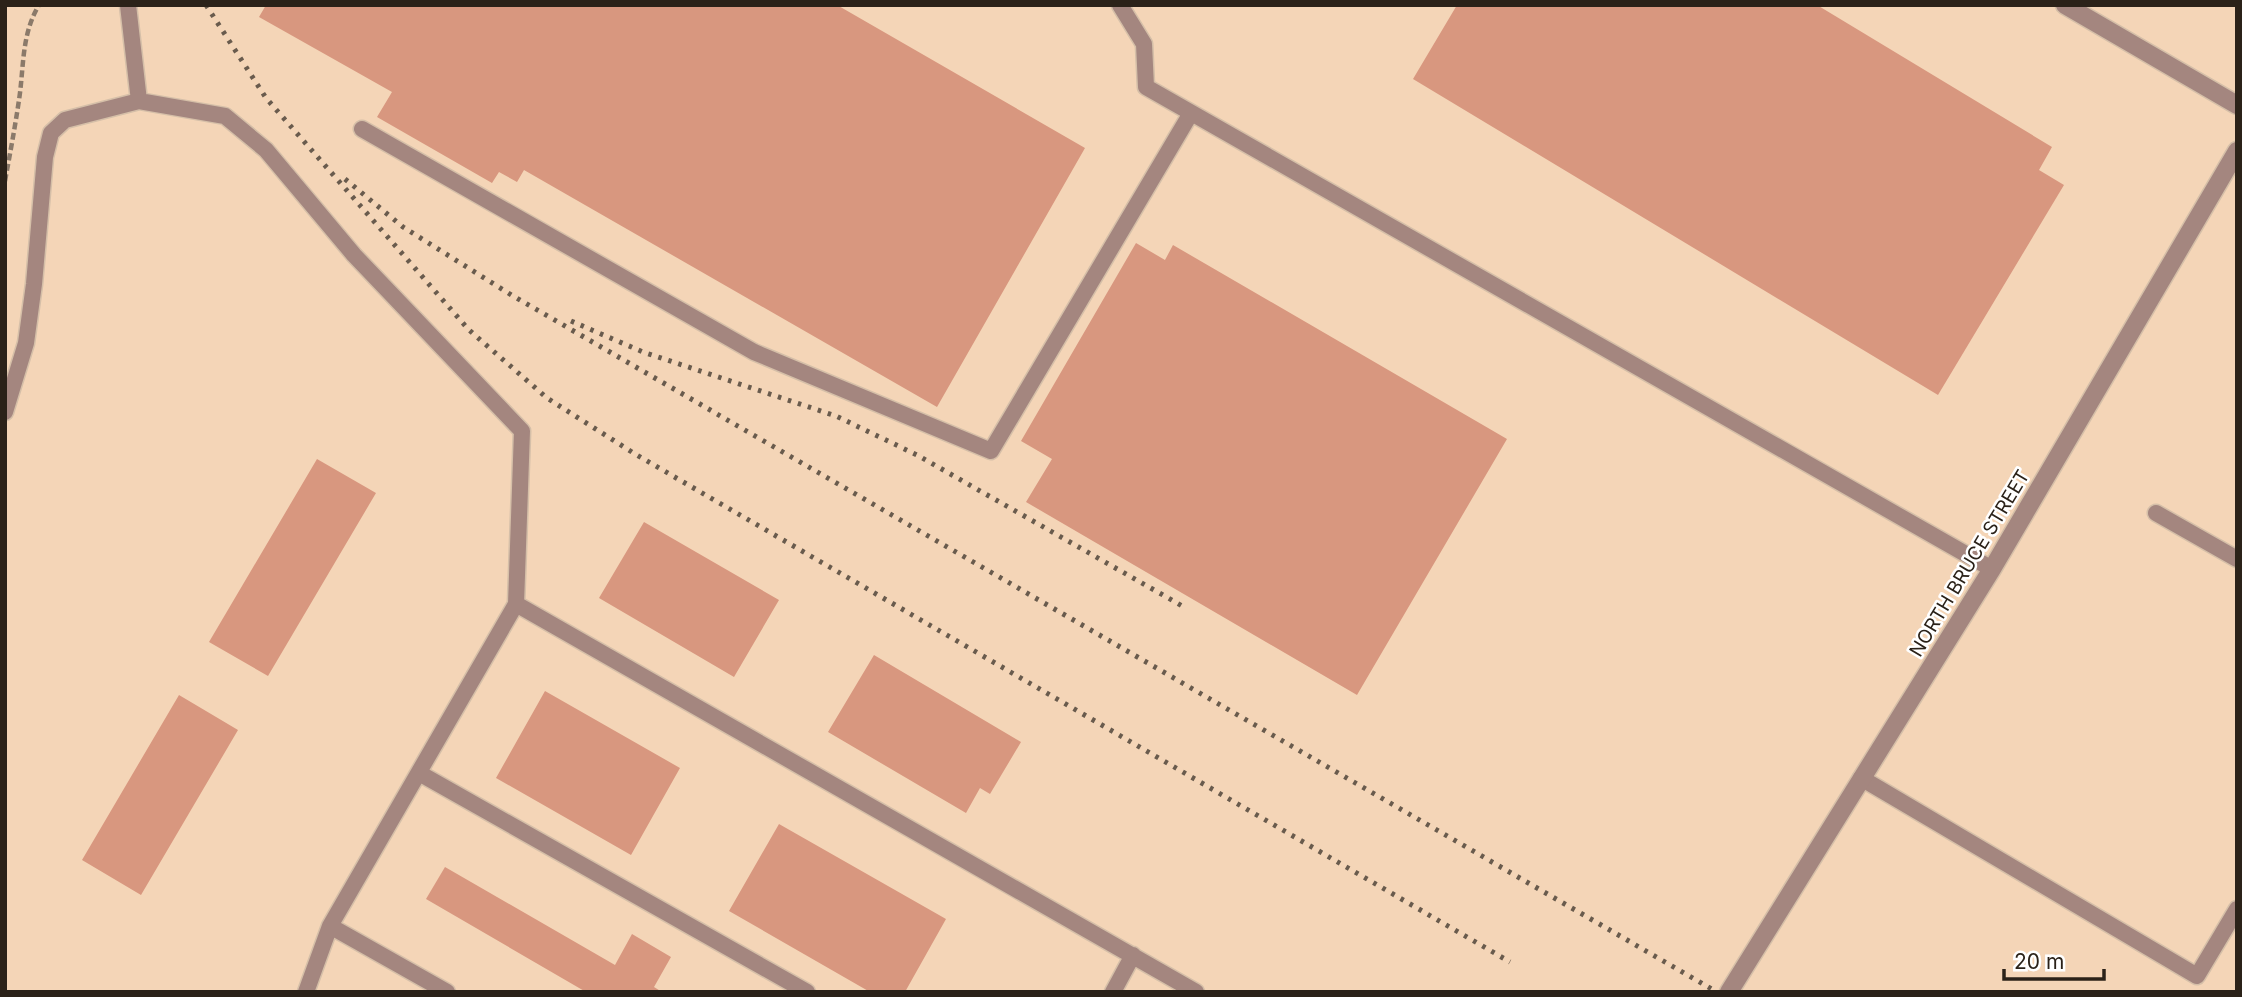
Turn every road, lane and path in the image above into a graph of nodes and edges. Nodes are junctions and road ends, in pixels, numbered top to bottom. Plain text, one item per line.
1 (39, 5) edge
2 (128, 5) edge
3 (1120, 5) edge
4 (2065, 5) edge
5 (139, 102) junction
6 (2237, 105) edge
7 (1191, 113) junction
8 (362, 129) dead end
9 (2237, 150) edge
10 (5, 181) edge
11 (5, 412) edge
12 (2157, 513) dead end
13 (2237, 559) edge
14 (1992, 569) junction
15 (516, 604) junction
16 (419, 773) junction
17 (1861, 778) junction
18 (2237, 909) edge
19 (330, 926) junction
20 (1133, 955) junction
21 (306, 992) edge
22 (447, 992) edge
23 (807, 992) edge
24 (1113, 992) edge
25 (1196, 992) edge
26 (1729, 992) edge

1 - 10 path
2 - 5 lane
3 - 7 lane
4 - 6 street
5 - 11 lane
5 - 15 lane
7 - 8 lane
7 - 14 lane
9 - 14 street, NORTH BRUCE STREET
12 - 13 lane
14 - 17 street, NORTH BRUCE STREET
15 - 16 lane
15 - 20 lane
16 - 19 lane
16 - 23 lane
17 - 18 lane
17 - 26 street, NORTH BRUCE STREET
19 - 21 lane
19 - 22 lane
20 - 24 lane
20 - 25 lane

